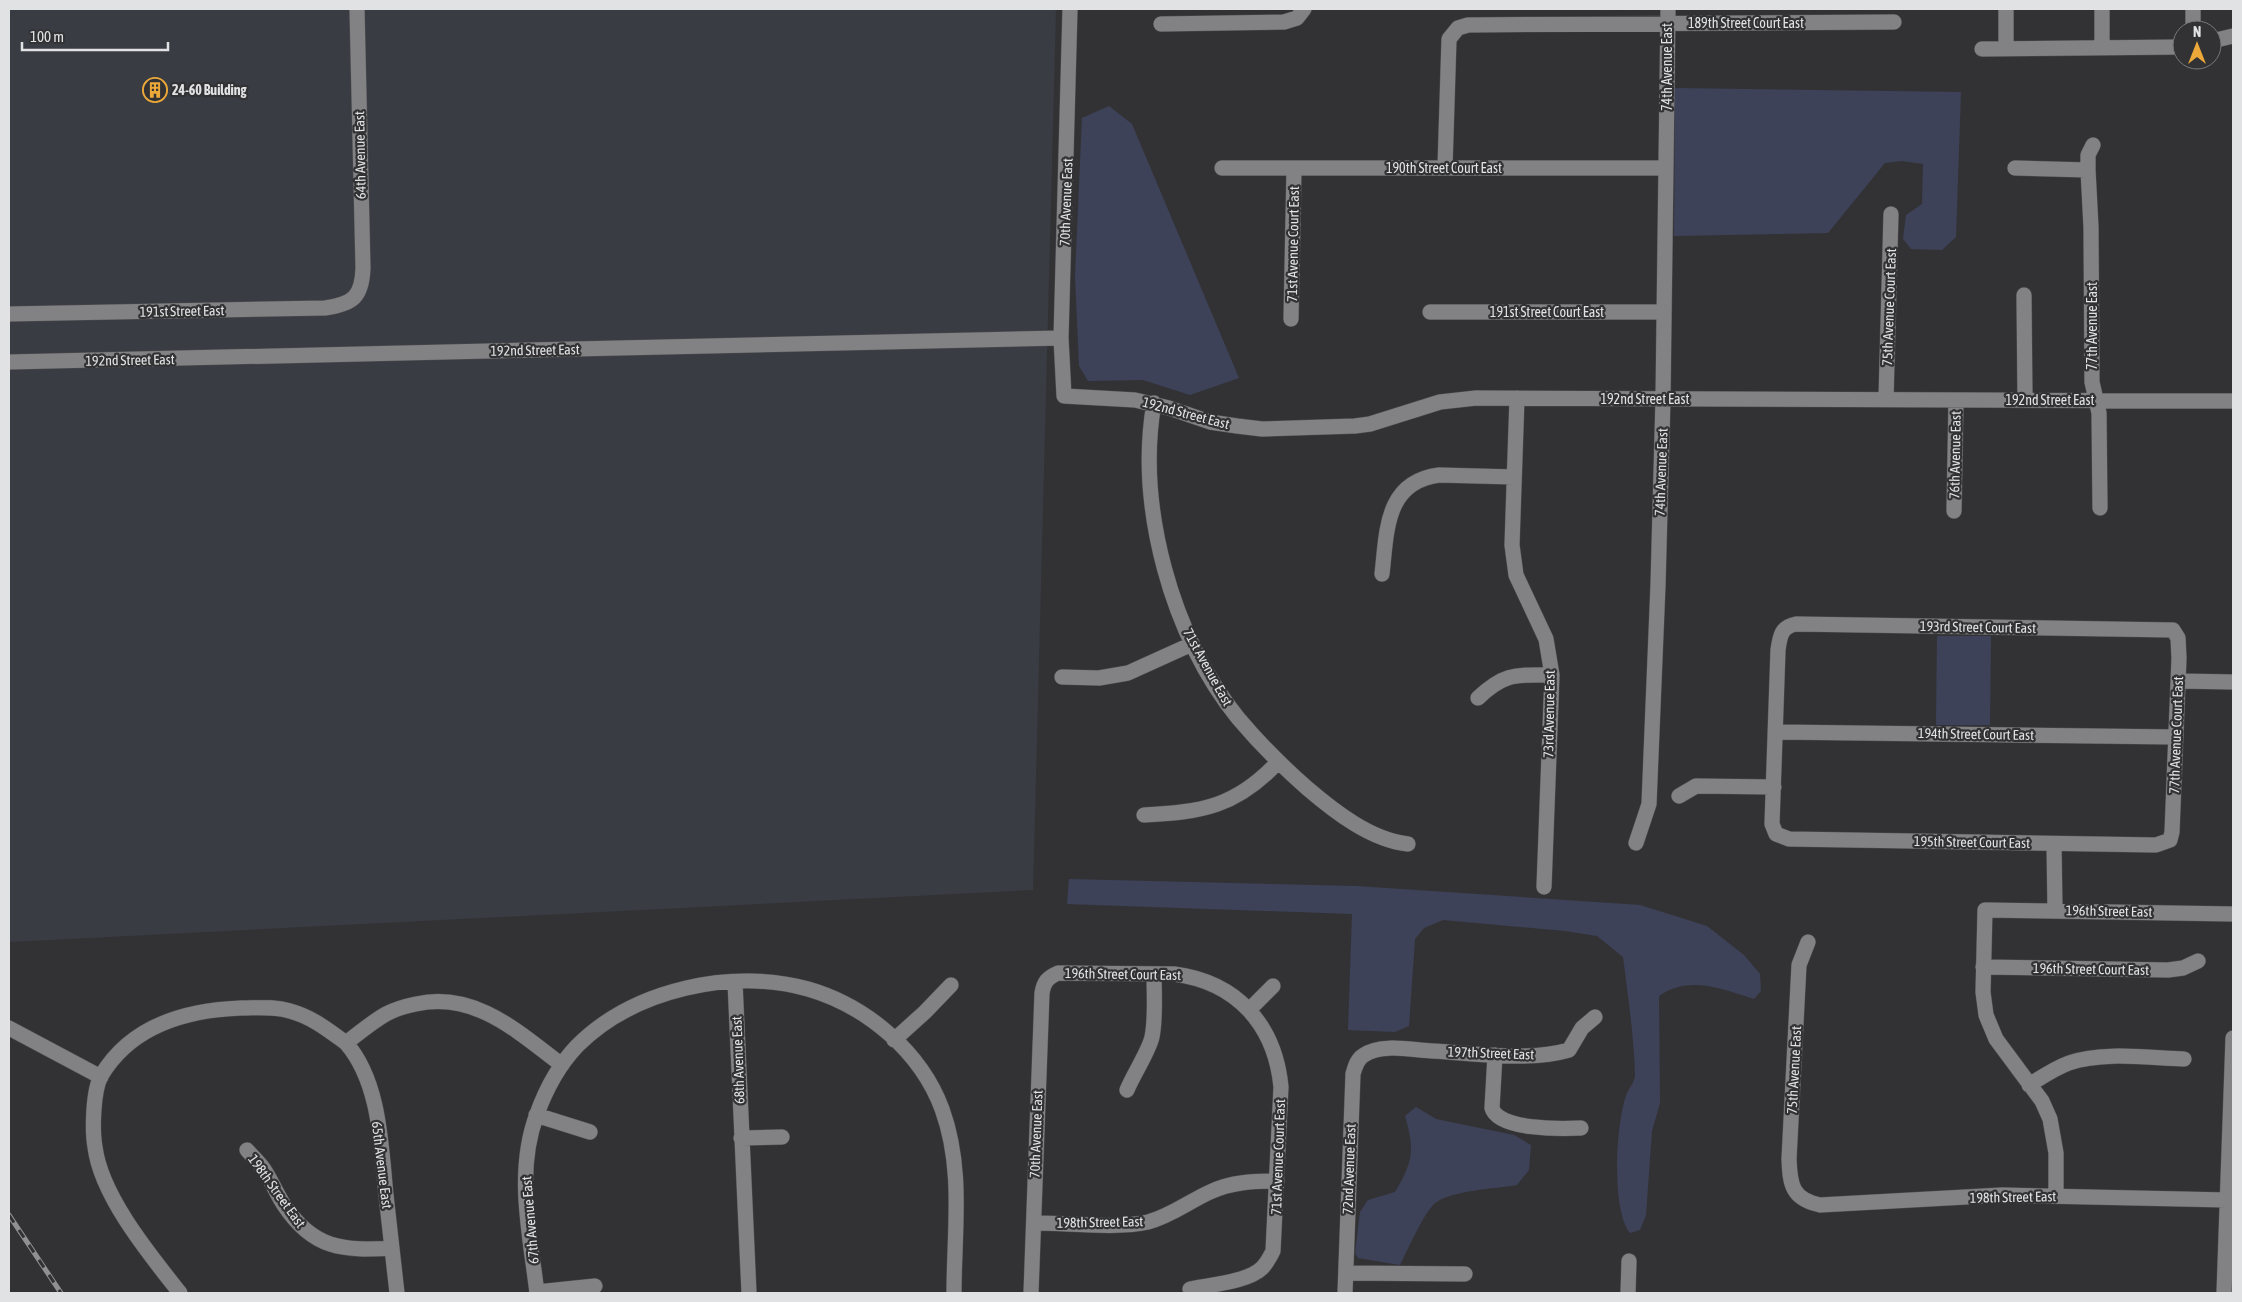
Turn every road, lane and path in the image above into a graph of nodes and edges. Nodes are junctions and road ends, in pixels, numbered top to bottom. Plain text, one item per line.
1 (357, 9) edge
2 (1070, 9) edge
3 (2006, 9) edge
4 (2102, 9) edge
5 (1300, 13) edge
6 (1668, 16) edge
7 (1894, 22) dead end
8 (1162, 24) dead end
9 (2172, 47) edge
10 (2006, 48) junction
11 (2102, 48) junction
12 (1982, 49) dead end
13 (2093, 145) dead end
14 (1445, 167) junction
15 (1222, 168) dead end
16 (1666, 168) junction
17 (2015, 168) dead end
18 (1294, 169) junction
19 (2088, 170) junction
20 (1891, 214) dead end
21 (2024, 295) dead end
22 (354, 299) joint
23 (1430, 312) dead end
24 (1663, 312) junction
25 (9, 314) edge
26 (1291, 319) dead end
27 (1061, 338) junction
28 (9, 362) edge
29 (1064, 396) joint
30 (1517, 398) junction
31 (1663, 399) junction
32 (1886, 399) junction
33 (2025, 399) junction
34 (1956, 400) junction
35 (2097, 400) junction
36 (2233, 401) edge
37 (1154, 403) junction
38 (1514, 477) junction
39 (2100, 508) dead end
40 (1954, 511) dead end
41 (1382, 574) dead end
42 (2173, 630) joint
43 (1192, 644) junction
44 (1552, 675) junction
45 (1062, 677) dead end
46 (2179, 681) junction
47 (2233, 682) edge
48 (1478, 698) dead end
49 (1775, 732) junction
50 (2176, 737) junction
51 (1278, 762) junction
52 (1774, 787) junction
53 (1679, 796) dead end
54 (1144, 815) dead end
55 (2168, 840) joint
56 (1636, 843) dead end
57 (1408, 844) dead end
58 (2054, 844) junction
59 (1544, 887) dead end
60 (2055, 910) junction
61 (2233, 914) edge
62 (1808, 942) dead end
63 (2198, 961) dead end
64 (1983, 968) junction
65 (1154, 974) junction
66 (1048, 977) joint
67 (735, 982) junction
68 (951, 985) dead end
69 (1274, 986) dead end
70 (1249, 1010) junction
71 (1595, 1016) dead end
72 (9, 1028) edge
73 (2233, 1038) edge
74 (894, 1040) junction
75 (346, 1043) junction
76 (1369, 1052) joint
77 (1495, 1054) junction
78 (2184, 1059) dead end
79 (562, 1065) junction
80 (101, 1077) junction
81 (2029, 1085) junction
82 (1127, 1090) dead end
83 (536, 1115) junction
84 (1581, 1128) dead end
85 (590, 1132) dead end
86 (782, 1137) dead end
87 (741, 1138) junction
88 (247, 1150) dead end
89 (1277, 1181) junction
90 (2056, 1196) junction
91 (1800, 1197) joint
92 (2227, 1200) junction
93 (1034, 1222) junction
94 (2230, 1232) edge
95 (392, 1248) junction
96 (1629, 1261) dead end
97 (1346, 1272) junction
98 (1465, 1274) dead end
99 (595, 1286) dead end
100 (1190, 1289) dead end
101 (180, 1293) edge
102 (397, 1293) edge
103 (537, 1293) edge
104 (749, 1293) edge
105 (954, 1293) edge
106 (1031, 1293) edge
107 (1345, 1293) edge
108 (1628, 1293) edge
109 (2224, 1293) edge

1 - 22 street, 64th Avenue East
2 - 27 street, 70th Avenue East
3 - 10 street
4 - 11 street
5 - 8 street
6 - 7 street, 189th Street Court East
6 - 14 street, 189th Street Court East
6 - 16 street, 74th Avenue East
9 - 11 street
10 - 11 street
10 - 12 street
13 - 19 street, 77th Avenue East
14 - 16 street, 190th Street Court East
14 - 18 street, 190th Street Court East
15 - 18 street, 190th Street Court East
16 - 24 street, 74th Avenue East
17 - 19 street
18 - 26 street, 71st Avenue Court East
19 - 35 street, 77th Avenue East
20 - 32 street, 75th Avenue Court East
21 - 33 street
22 - 25 street, 191st Street East
23 - 24 street, 191st Street Court East
24 - 31 street, 74th Avenue East
27 - 28 street, 192nd Street East
27 - 29 street, 70th Avenue East
29 - 37 street, 192nd Street East
30 - 31 street, 192nd Street East
30 - 37 street, 192nd Street East
30 - 38 street, 73rd Avenue East
31 - 32 street, 192nd Street East
31 - 56 street, 74th Avenue East
32 - 34 street, 192nd Street East
33 - 34 street, 192nd Street East
33 - 35 street, 192nd Street East
34 - 40 street, 76th Avenue East
35 - 36 street, 192nd Street East
35 - 39 street, 77th Avenue East
37 - 43 street, 71st Avenue East
38 - 41 street
38 - 44 street, 73rd Avenue East
42 - 46 street, 77th Avenue Court East
42 - 49 street, 193rd Street Court East
43 - 45 street
43 - 51 street, 71st Avenue East
44 - 48 street
44 - 59 street, 73rd Avenue East
46 - 47 street
46 - 50 street, 77th Avenue Court East
49 - 50 street, 194th Street Court East
49 - 52 street
50 - 55 street, 77th Avenue Court East
51 - 54 street
51 - 57 street, 71st Avenue East
52 - 53 street
52 - 58 street, 195th Street Court East
55 - 58 street, 195th Street Court East
58 - 60 street
60 - 61 street, 196th Street East
60 - 64 street, 196th Street East
62 - 91 street, 75th Avenue East
63 - 64 street, 196th Street Court East
64 - 81 street
65 - 66 street, 196th Street Court East
65 - 70 street, 196th Street Court East
65 - 82 street
66 - 93 street, 70th Avenue East
67 - 74 street
67 - 79 street
67 - 87 street, 68th Avenue East
68 - 74 street
69 - 70 street
70 - 89 street, 71st Avenue Court East
71 - 77 street, 197th Street East
72 - 80 street
73 - 92 street
74 - 105 street
75 - 79 street
75 - 80 street
75 - 95 street, 65th Avenue East
76 - 77 street, 197th Street East
76 - 97 street, 72nd Avenue East
77 - 84 street
78 - 81 street
79 - 83 street, 67th Avenue East
80 - 101 street
81 - 90 street
83 - 85 street
83 - 103 street, 67th Avenue East
86 - 87 street
87 - 104 street, 68th Avenue East
88 - 95 street, 198th Street East
89 - 93 street, 198th Street East
89 - 100 street, 71st Avenue Court East
90 - 91 street, 198th Street East
90 - 92 street, 198th Street East
92 - 94 street
93 - 106 street, 70th Avenue East
94 - 109 street
95 - 102 street, 65th Avenue East
96 - 108 street
97 - 98 street
97 - 107 street, 72nd Avenue East
99 - 103 street, 67th Avenue East

